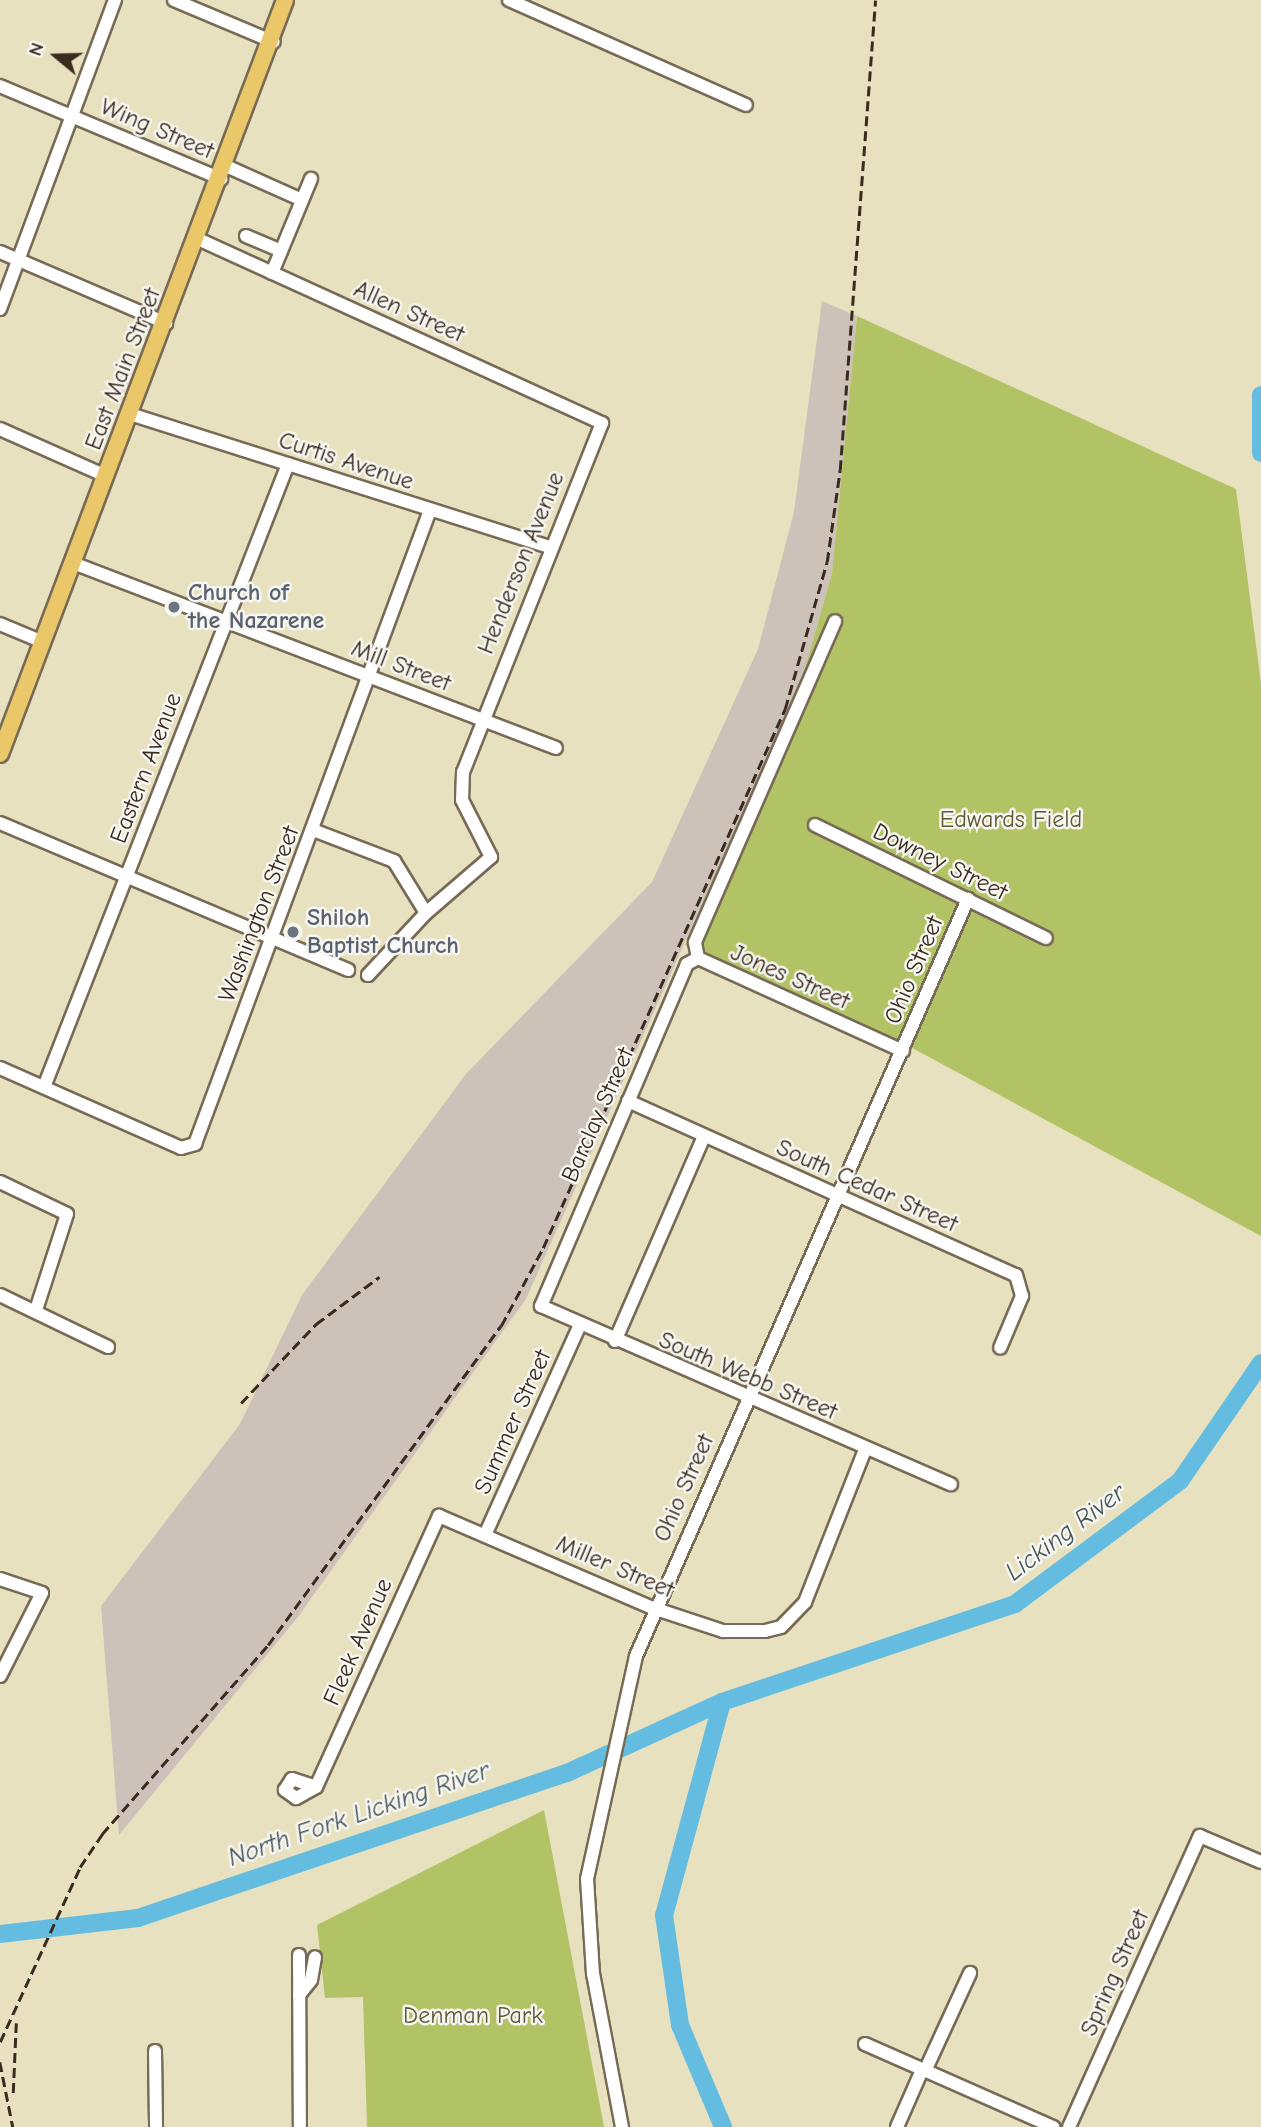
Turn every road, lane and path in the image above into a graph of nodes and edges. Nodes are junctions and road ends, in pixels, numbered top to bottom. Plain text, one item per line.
1 (115, 0) edge
2 (174, 0) edge
3 (285, 0) edge
4 (509, 0) edge
5 (274, 43) junction
6 (0, 86) edge
7 (746, 105) dead end
8 (72, 116) junction
9 (223, 173) junction
10 (311, 179) dead end
11 (302, 200) junction
12 (246, 236) dead end
13 (198, 239) junction
14 (281, 251) junction
15 (0, 252) edge
16 (19, 260) junction
17 (272, 273) junction
18 (0, 309) edge
19 (166, 323) junction
20 (130, 414) junction
21 (602, 423) joint
22 (0, 429) edge
23 (288, 464) junction
24 (106, 476) junction
25 (430, 510) junction
26 (549, 547) junction
27 (73, 563) junction
28 (835, 621) dead end
29 (226, 622) junction
30 (0, 624) edge
31 (43, 642) junction
32 (368, 676) junction
33 (483, 720) junction
34 (556, 748) dead end
35 (0, 754) edge
36 (0, 822) edge
37 (815, 825) dead end
38 (313, 830) junction
39 (127, 876) junction
40 (968, 899) junction
41 (425, 913) junction
42 (271, 937) junction
43 (1046, 938) dead end
44 (698, 958) junction
45 (348, 970) dead end
46 (368, 975) dead end
47 (903, 1051) junction
48 (0, 1068) edge
49 (44, 1087) junction
50 (628, 1101) junction
51 (704, 1136) junction
52 (0, 1182) edge
53 (838, 1196) junction
54 (0, 1295) edge
55 (541, 1295) joint
56 (36, 1310) junction
57 (579, 1326) junction
58 (615, 1341) junction
59 (108, 1347) dead end
60 (1000, 1348) dead end
61 (747, 1400) junction
62 (865, 1450) junction
63 (951, 1484) dead end
64 (439, 1516) joint
65 (485, 1535) junction
66 (0, 1579) edge
67 (653, 1608) junction
68 (0, 1676) edge
69 (316, 1787) dead end
70 (1261, 1862) edge
71 (299, 1955) dead end
72 (315, 1957) dead end
73 (970, 1973) dead end
74 (299, 1994) junction
75 (864, 2044) dead end
76 (155, 2051) dead end
77 (923, 2071) junction
78 (156, 2127) edge
79 (300, 2127) edge
80 (622, 2127) edge
81 (897, 2127) edge
82 (1053, 2127) edge
83 (1069, 2127) edge

1 - 8 street
2 - 5 street
3 - 5 main road, East Main Street
4 - 7 street
5 - 9 main road, East Main Street
6 - 8 street, Wing Street
8 - 9 street, Wing Street
8 - 16 street
9 - 11 street, Wing Street
9 - 13 main road, East Main Street
10 - 11 street
11 - 14 street
12 - 14 street
13 - 17 street, Allen Street
13 - 19 main road, East Main Street
14 - 17 street
15 - 16 street
16 - 18 street
16 - 19 street
17 - 21 street, Allen Street
19 - 20 main road, East Main Street
20 - 23 street, Curtis Avenue
20 - 24 main road, East Main Street
21 - 26 street, Henderson Avenue
22 - 24 street
23 - 25 street, Curtis Avenue
23 - 29 street, Eastern Avenue
24 - 27 main road, East Main Street
25 - 26 street, Curtis Avenue
25 - 32 street, Washington Street
26 - 33 street, Henderson Avenue
27 - 29 street, Mill Street
27 - 31 main road, East Main Street
28 - 44 street
29 - 32 street, Mill Street
29 - 39 street, Eastern Avenue
30 - 31 street
31 - 35 main road, East Main Street
32 - 33 street, Mill Street
32 - 38 street, Washington Street
33 - 34 street, Mill Street
33 - 41 street, Henderson Avenue
36 - 39 street
37 - 40 street, Downey Street
38 - 41 street
38 - 42 street, Washington Street
39 - 42 street
39 - 49 street, Eastern Avenue
40 - 43 street, Downey Street
40 - 47 street, Ohio Street
41 - 46 street
42 - 45 street
42 - 49 street, Washington Street
44 - 47 street, Jones Street
44 - 50 street, Barclay Street
47 - 53 street, Ohio Street
48 - 49 street
50 - 51 street, South Cedar Street
50 - 55 street, Barclay Street
51 - 53 street, South Cedar Street
51 - 58 street
52 - 56 street
53 - 60 street, South Cedar Street
53 - 61 street, Ohio Street
54 - 56 street
55 - 57 street, South Webb Street
56 - 59 street
57 - 58 street, South Webb Street
57 - 65 street, Summer Street
58 - 61 street, South Webb Street
61 - 62 street, South Webb Street
61 - 67 street, Ohio Street
62 - 63 street, South Webb Street
62 - 67 street, Miller Street
64 - 65 street, Miller Street
64 - 69 street, Fleek Avenue
65 - 67 street, Miller Street
66 - 68 street
67 - 80 street, Ohio Street
70 - 83 street, Spring Street
71 - 74 street
72 - 74 street
73 - 77 street
74 - 79 street
75 - 77 street
76 - 78 street
77 - 81 street
77 - 82 street

